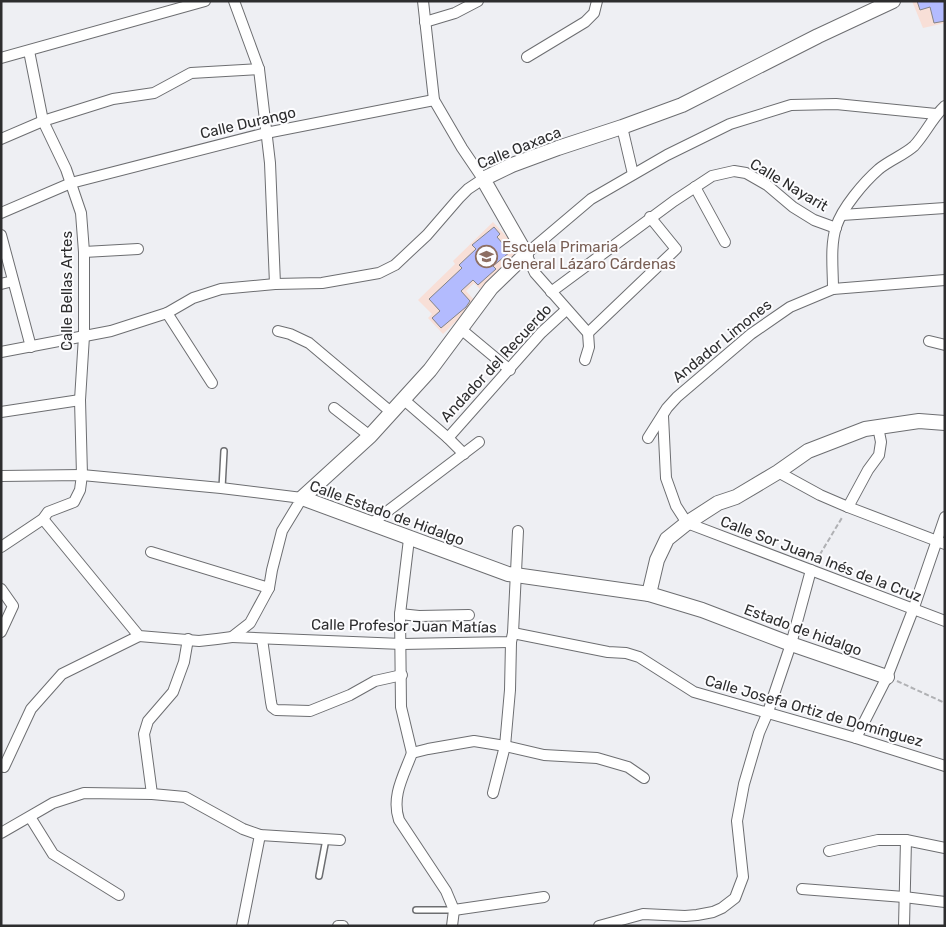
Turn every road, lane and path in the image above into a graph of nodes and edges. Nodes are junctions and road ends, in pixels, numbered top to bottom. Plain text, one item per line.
1 (205, 1) edge
2 (234, 1) edge
3 (423, 1) edge
4 (478, 1) edge
5 (893, 1) edge
6 (597, 2) edge
7 (425, 22) junction
8 (28, 50) junction
9 (527, 57) dead end
10 (1, 58) edge
11 (259, 69) junction
12 (434, 100) junction
13 (945, 106) edge
14 (936, 114) junction
15 (42, 121) junction
16 (622, 127) junction
17 (266, 133) junction
18 (1, 138) edge
19 (633, 174) junction
20 (483, 179) junction
21 (71, 183) junction
22 (695, 187) junction
23 (945, 208) edge
24 (1, 213) edge
25 (842, 216) junction
26 (650, 217) junction
27 (836, 228) junction
28 (1, 236) edge
29 (725, 242) dead end
30 (138, 249) dead end
31 (84, 252) junction
32 (526, 254) junction
33 (945, 280) edge
34 (14, 281) junction
35 (1, 284) edge
36 (275, 284) junction
37 (833, 289) junction
38 (551, 292) junction
39 (566, 310) junction
40 (167, 313) junction
41 (462, 330) junction
42 (278, 331) dead end
43 (588, 333) junction
44 (84, 336) junction
45 (929, 340) dead end
46 (945, 345) edge
47 (31, 347) junction
48 (1, 352) edge
49 (586, 360) dead end
50 (510, 370) junction
51 (212, 383) dead end
52 (80, 400) junction
53 (403, 400) junction
54 (334, 408) dead end
55 (1, 412) edge
56 (391, 412) junction
57 (663, 416) junction
58 (945, 423) edge
59 (878, 427) junction
60 (370, 436) junction
61 (448, 438) junction
62 (648, 438) dead end
63 (479, 442) dead end
64 (224, 451) dead end
65 (464, 454) junction
66 (778, 472) junction
67 (82, 475) junction
68 (1, 476) edge
69 (222, 488) junction
70 (302, 498) junction
71 (848, 507) junction
72 (945, 517) edge
73 (43, 519) junction
74 (372, 523) junction
75 (687, 523) junction
76 (518, 531) dead end
77 (409, 539) junction
78 (941, 542) edge
79 (1, 547) edge
80 (151, 552) dead end
81 (811, 570) junction
82 (515, 575) junction
83 (269, 588) junction
84 (1, 589) edge
85 (649, 594) junction
86 (913, 610) junction
87 (400, 614) junction
88 (469, 615) dead end
89 (945, 621) edge
90 (1, 632) edge
91 (139, 636) junction
92 (232, 637) junction
93 (262, 638) junction
94 (512, 638) junction
95 (188, 639) junction
96 (402, 644) junction
97 (791, 644) junction
98 (652, 665) joint
99 (402, 676) junction
100 (887, 677) junction
101 (945, 702) edge
102 (768, 712) junction
103 (856, 738) junction
104 (505, 746) junction
105 (412, 753) junction
106 (945, 766) edge
107 (4, 767) dead end
108 (644, 778) dead end
109 (493, 793) dead end
110 (152, 794) junction
111 (30, 817) junction
112 (1, 833) edge
113 (260, 835) junction
114 (326, 839) junction
115 (340, 840) dead end
116 (906, 840) junction
117 (945, 848) edge
118 (829, 851) dead end
119 (319, 876) dead end
120 (802, 889) dead end
121 (119, 895) dead end
122 (544, 897) dead end
123 (904, 897) junction
124 (945, 902) edge
125 (416, 910) dead end
126 (454, 910) junction
127 (242, 926) edge
128 (338, 926) edge
129 (343, 926) edge
130 (452, 926) edge
131 (599, 926) edge
132 (904, 926) edge

1 - 8 street
2 - 11 street
3 - 7 street
4 - 7 street
5 - 16 street, Calle Oaxaca
6 - 9 street
7 - 12 street
8 - 10 street
8 - 15 street, Calle Bellas Artes
11 - 15 street
11 - 17 street
12 - 17 street, Calle Durango
12 - 20 street
13 - 14 street
14 - 19 street
14 - 25 street
15 - 18 street
15 - 21 street, Calle Bellas Artes
16 - 19 street
16 - 20 street, Calle Oaxaca
17 - 21 street, Calle Durango
17 - 36 street
19 - 32 street
20 - 32 street
20 - 36 street, Calle Oaxaca
21 - 24 street, Calle Durango
21 - 31 street, Calle Bellas Artes
22 - 26 street, Calle Nayarit
22 - 27 street, Calle Nayarit
22 - 29 street
23 - 25 street
25 - 27 street
26 - 38 street, Calle Nayarit
26 - 43 street
27 - 37 street
28 - 34 street
30 - 31 street
31 - 44 street, Calle Bellas Artes
32 - 38 street
32 - 41 street
33 - 37 street, Andador Limones
34 - 35 street
34 - 47 street
36 - 40 street, Calle Oaxaca
37 - 57 street, Andador Limones
38 - 39 street
39 - 43 street
39 - 50 street, Andador del Recuerdo
40 - 44 street, Calle Oaxaca
40 - 51 street
41 - 50 street
41 - 53 street
42 - 56 street
43 - 49 street
44 - 47 street, Calle Oaxaca
44 - 52 street, Calle Bellas Artes
45 - 46 street
47 - 48 street, Calle Oaxaca
50 - 61 street, Andador del Recuerdo
52 - 55 street
52 - 67 street, Calle Bellas Artes
53 - 56 street
53 - 61 street
54 - 60 street
56 - 60 street
57 - 62 street, Andador Limones
57 - 75 street
58 - 59 street
59 - 66 street
59 - 71 street
60 - 70 street
61 - 65 street
63 - 65 street
64 - 69 lane
65 - 74 street
66 - 71 street
66 - 75 street
67 - 68 street, Calle Estado de Hidalgo
67 - 69 street, Calle Estado de Hidalgo
67 - 73 street, Calle Bellas Artes
69 - 70 street, Calle Estado de Hidalgo
70 - 74 street, Calle Estado de Hidalgo
70 - 83 street
71 - 78 street
71 - 81 path
72 - 78 street
73 - 79 street, Calle Bellas Artes
73 - 91 street
74 - 77 street, Calle Estado de Hidalgo
75 - 81 street, Calle Sor Juana Inés de la Cruz
75 - 85 street
76 - 82 street
77 - 82 street, Calle Estado de Hidalgo
77 - 87 street
78 - 86 street
80 - 83 street
81 - 86 street, Calle Sor Juana Inés de la Cruz
81 - 97 street
82 - 85 street, Calle Estado de Hidalgo
82 - 94 street
83 - 92 street
84 - 90 street
85 - 97 street, Estado de hidalgo
86 - 89 street, Calle Sor Juana Inés de la Cruz
86 - 100 street
87 - 88 street
87 - 96 street
91 - 95 street
91 - 107 street
92 - 93 street, Calle Profesor Juan Matías
92 - 95 street, Calle Profesor Juan Matías
93 - 96 street, Calle Profesor Juan Matías
93 - 99 street
94 - 96 street, Calle Profesor Juan Matías
94 - 98 street, Calle Profesor Juan Matías
94 - 104 street
95 - 110 street
96 - 99 street
97 - 100 street, Estado de hidalgo
97 - 102 street
98 - 102 street, Calle Josefa Ortiz de Domínguez
99 - 105 street
100 - 101 path
100 - 103 street
102 - 103 street, Calle Josefa Ortiz de Domínguez
102 - 131 street
103 - 106 street, Calle Josefa Ortiz de Domínguez
104 - 105 street
104 - 108 street
104 - 109 street
105 - 126 street
110 - 111 street
110 - 113 street
111 - 112 street
111 - 121 street
113 - 114 street
113 - 127 street
114 - 115 street
114 - 119 lane
116 - 117 street
116 - 118 street
116 - 123 street
120 - 123 street
122 - 126 street
123 - 124 street
123 - 132 street
125 - 126 lane
126 - 130 street
128 - 129 street

